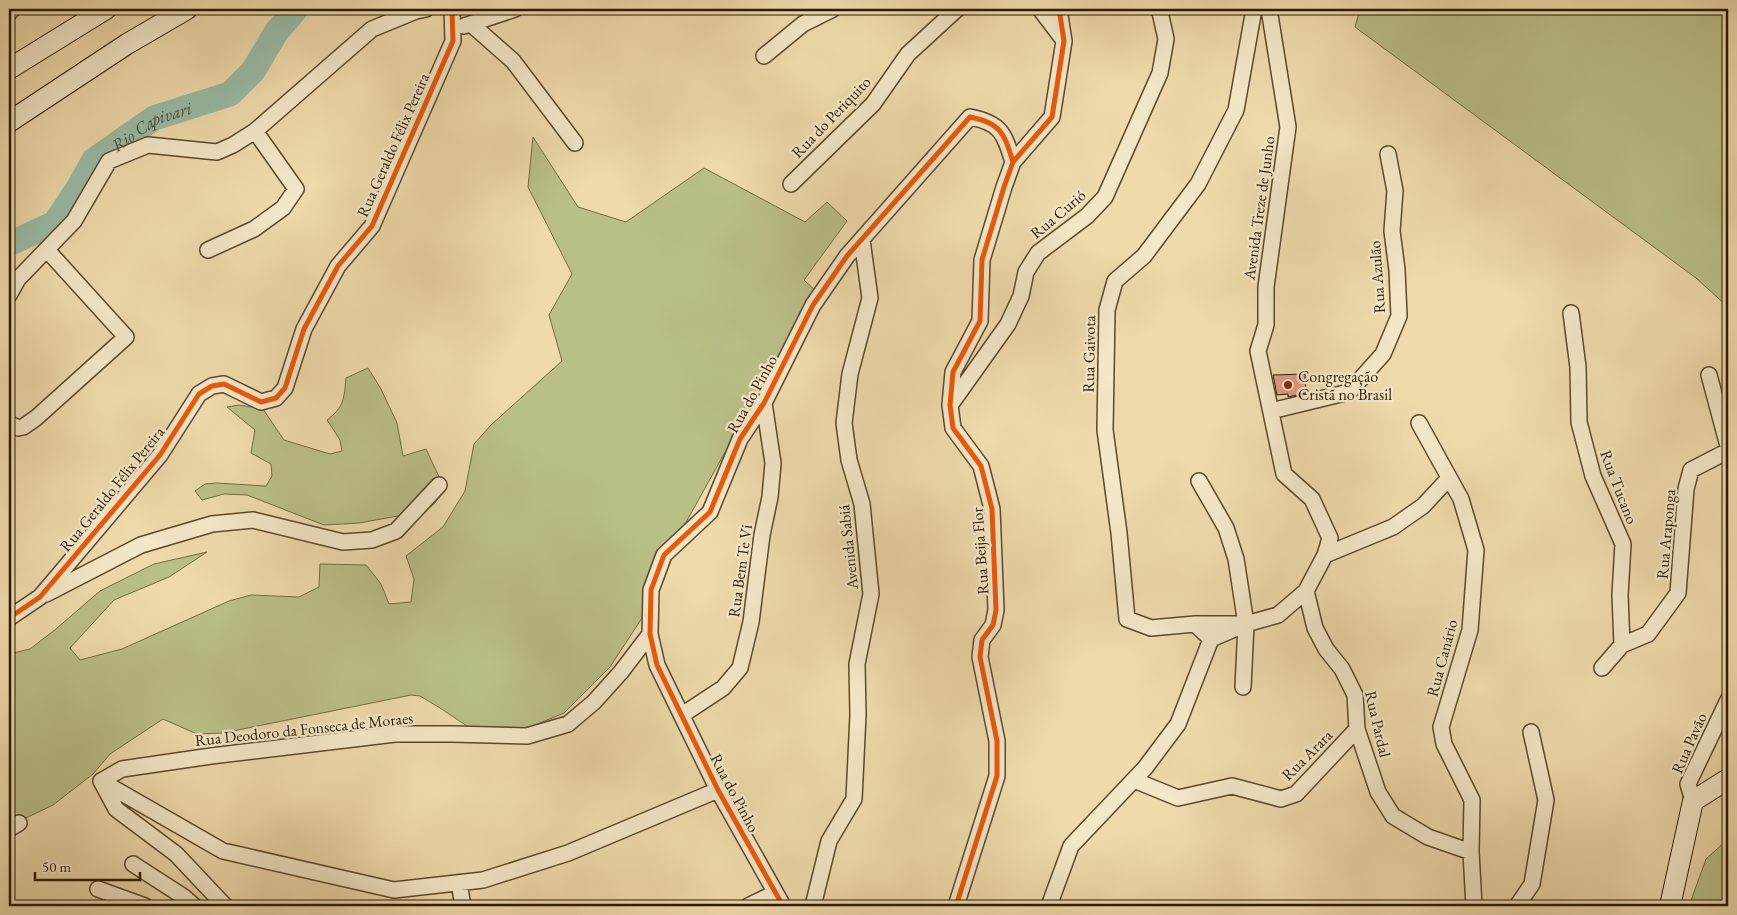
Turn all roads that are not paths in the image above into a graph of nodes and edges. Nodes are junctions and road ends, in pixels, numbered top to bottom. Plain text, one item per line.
1 (12, 9) edge
2 (106, 9) edge
3 (187, 9) edge
4 (426, 9) edge
5 (452, 9) edge
6 (515, 9) edge
7 (833, 9) edge
8 (957, 9) edge
9 (1040, 9) edge
10 (1059, 9) edge
11 (1157, 9) edge
12 (1254, 9) edge
13 (1269, 9) edge
14 (9, 13) edge
15 (471, 24) junction
16 (453, 30) junction
17 (1064, 42) junction
18 (764, 56) dead end
19 (9, 69) edge
20 (9, 122) edge
21 (255, 131) junction
22 (575, 144) dead end
23 (1388, 154) dead end
24 (1014, 162) junction
25 (791, 184) dead end
26 (862, 240) junction
27 (47, 250) junction
28 (208, 250) dead end
29 (14, 275) edge
30 (9, 295) edge
31 (1571, 313) dead end
32 (1709, 375) dead end
33 (764, 403) junction
34 (950, 405) junction
35 (1271, 411) junction
36 (9, 423) edge
37 (1419, 424) dead end
38 (1728, 446) edge
39 (1728, 451) edge
40 (1449, 478) junction
41 (1199, 481) dead end
42 (439, 485) dead end
43 (1325, 555) junction
44 (1306, 591) junction
45 (40, 597) junction
46 (9, 618) edge
47 (1195, 624) junction
48 (1246, 624) junction
49 (650, 634) junction
50 (1211, 639) junction
51 (1622, 645) junction
52 (1602, 668) dead end
53 (1244, 687) dead end
54 (1728, 700) edge
55 (682, 715) junction
56 (1357, 729) junction
57 (1531, 732) dead end
58 (1728, 779) edge
59 (1134, 780) junction
60 (101, 782) junction
61 (718, 790) junction
62 (1693, 801) junction
63 (1471, 852) junction
64 (133, 864) dead end
65 (459, 883) junction
66 (98, 889) dead end
67 (775, 893) junction
68 (145, 906) edge
69 (194, 906) edge
70 (225, 906) edge
71 (464, 906) edge
72 (748, 906) edge
73 (783, 906) edge
74 (813, 906) edge
75 (956, 906) edge
76 (1049, 906) edge
77 (1474, 906) edge
78 (1517, 906) edge
79 (1670, 906) edge

1 - 14 street
2 - 19 main road
3 - 20 main road
4 - 21 street
5 - 16 street, Rua Geraldo Félix Pereira
6 - 15 street
7 - 18 street
8 - 25 street, Rua do Periquito
9 - 17 street
10 - 17 street, Rua Beija Flor
11 - 34 street, Rua Curió
12 - 47 street, Rua Gaivota
13 - 35 street, Avenida Treze de Junho
15 - 16 street
15 - 22 street
16 - 45 street, Rua Geraldo Félix Pereira
17 - 24 street, Rua Beija Flor
21 - 27 street
21 - 28 street
23 - 35 street, Rua Azulão
24 - 26 street, Rua do Pinho
24 - 34 street, Rua Beija Flor
26 - 33 street, Rua do Pinho
26 - 74 street, Avenida Sabiá
27 - 29 street
27 - 36 street
29 - 30 street
31 - 51 street, Rua Tucano
32 - 38 street
33 - 49 street, Rua do Pinho
33 - 55 street, Rua Bem Te Vi
34 - 75 street, Rua Beija Flor
35 - 43 street, Avenida Treze de Junho
37 - 40 street, Rua Canário
39 - 51 street, Rua Araponga
40 - 43 street
40 - 63 street, Rua Canário
41 - 48 street
42 - 45 street
43 - 44 street
44 - 48 street
44 - 56 street, Rua Pardal
45 - 46 street, Rua Geraldo Félix Pereira
47 - 48 street
47 - 50 street
48 - 50 street
48 - 53 street
49 - 55 street, Rua do Pinho
49 - 60 street, Rua Deodoro da Fonseca de Moraes
50 - 59 street
51 - 52 street, Rua Araponga
54 - 62 street, Rua Pavão
55 - 61 street, Rua do Pinho
56 - 59 street, Rua Arara
56 - 63 street, Rua Pardal
57 - 78 street
58 - 62 main road
59 - 76 street
60 - 65 street
60 - 70 street
61 - 65 street
61 - 67 street, Rua do Pinho
62 - 79 main road
63 - 77 street, Rua Canário
64 - 69 street
65 - 71 street
66 - 68 street
67 - 72 street
67 - 73 street, Rua do Pinho

